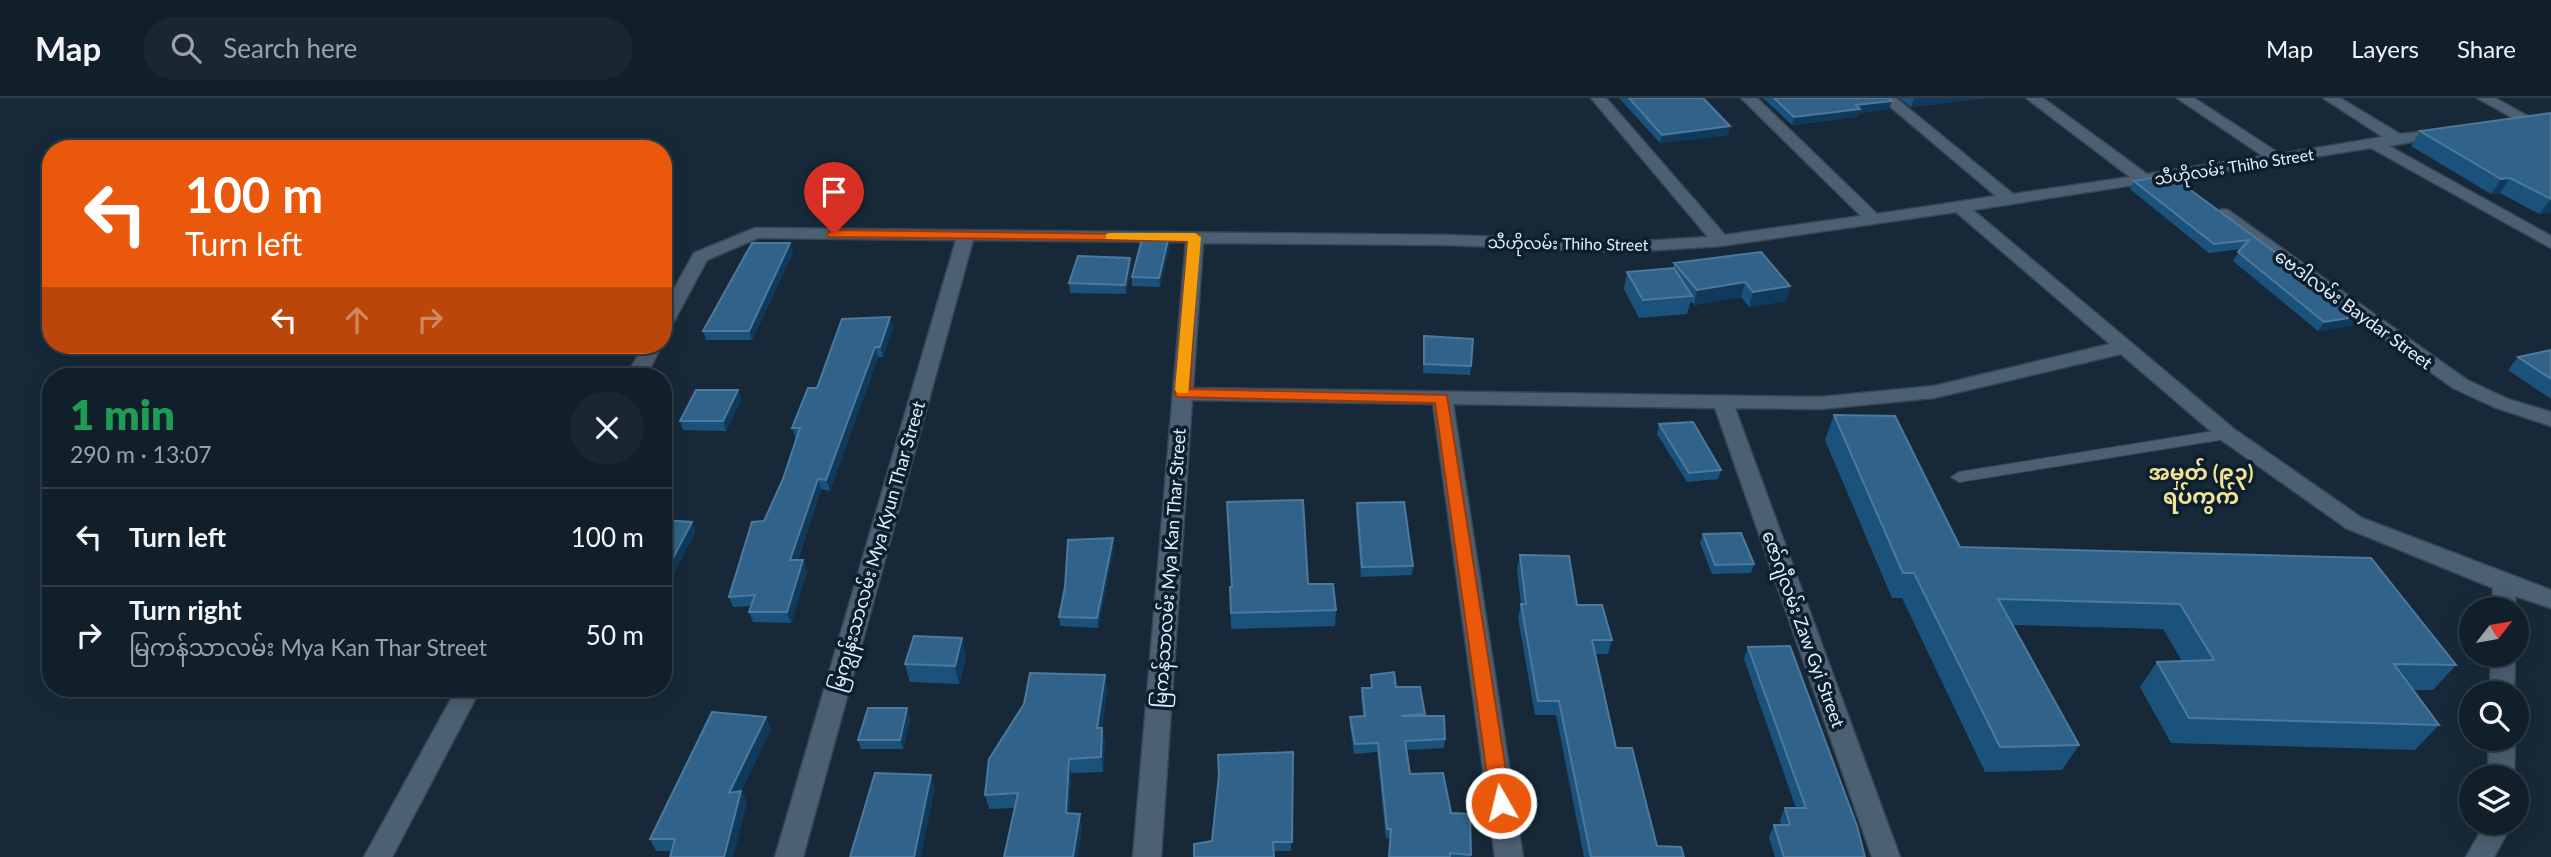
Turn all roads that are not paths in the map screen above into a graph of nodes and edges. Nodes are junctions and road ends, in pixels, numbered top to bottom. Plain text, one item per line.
1 (1598, 98) edge
2 (1748, 98) edge
3 (1887, 98) edge
4 (2033, 98) edge
5 (2184, 98) edge
6 (2330, 98) edge
7 (2484, 98) edge
8 (2501, 124) edge
9 (2462, 130) edge
10 (2397, 139) junction
11 (2373, 143) junction
12 (2278, 159) junction
13 (2169, 176) junction
14 (2144, 180) junction
15 (2009, 199) junction
16 (1960, 207) junction
17 (1873, 219) junction
18 (966, 235) junction
19 (1195, 237) junction
20 (1721, 241) junction
21 (2551, 243) edge
22 (672, 308) edge
23 (2124, 347) junction
24 (1182, 394) junction
25 (1442, 398) junction
26 (1723, 402) junction
27 (2551, 419) edge
28 (2227, 434) junction
29 (1959, 477) dead end
30 (2504, 583) junction
31 (2504, 597) edge
32 (2551, 598) edge
33 (464, 697) edge
34 (2493, 835) edge
35 (378, 857) edge
36 (789, 857) edge
37 (1147, 857) edge
38 (1509, 857) edge
39 (1886, 857) edge
40 (2480, 857) edge

1 - 20 street
2 - 17 street
3 - 15 street
4 - 14 street
5 - 12 street
6 - 10 street
7 - 8 street
9 - 10 street, သီဟိုလမ်း Thiho Street
10 - 11 street, သီဟိုလမ်း Thiho Street
11 - 12 street, သီဟိုလမ်း Thiho Street
11 - 21 street
12 - 13 street, သီဟိုလမ်း Thiho Street
13 - 14 street, သီဟိုလမ်း Thiho Street
13 - 27 street, ဗေဒါလမ်း Baydar Street
14 - 15 street, သီဟိုလမ်း Thiho Street
15 - 16 street, သီဟိုလမ်း Thiho Street
16 - 17 street, သီဟိုလမ်း Thiho Street
16 - 23 street
17 - 20 street, သီဟိုလမ်း Thiho Street
18 - 19 street, သီဟိုလမ်း Thiho Street
18 - 22 street, သီဟိုလမ်း Thiho Street
18 - 36 street, မြကျွန်းသာလမ်း Mya Kyun Thar Street
19 - 20 street, သီဟိုလမ်း Thiho Street
19 - 24 street, မြကန်သာလမ်း Mya Kan Thar Street
23 - 26 street
23 - 28 street
24 - 25 street
24 - 37 street, မြကန်သာလမ်း Mya Kan Thar Street
25 - 26 street
25 - 38 street
26 - 39 street, ဇော်ဂျီလမ်း Zaw Gyi Street
28 - 29 lane
28 - 30 street
30 - 31 street
30 - 32 street
33 - 35 street
34 - 40 street

